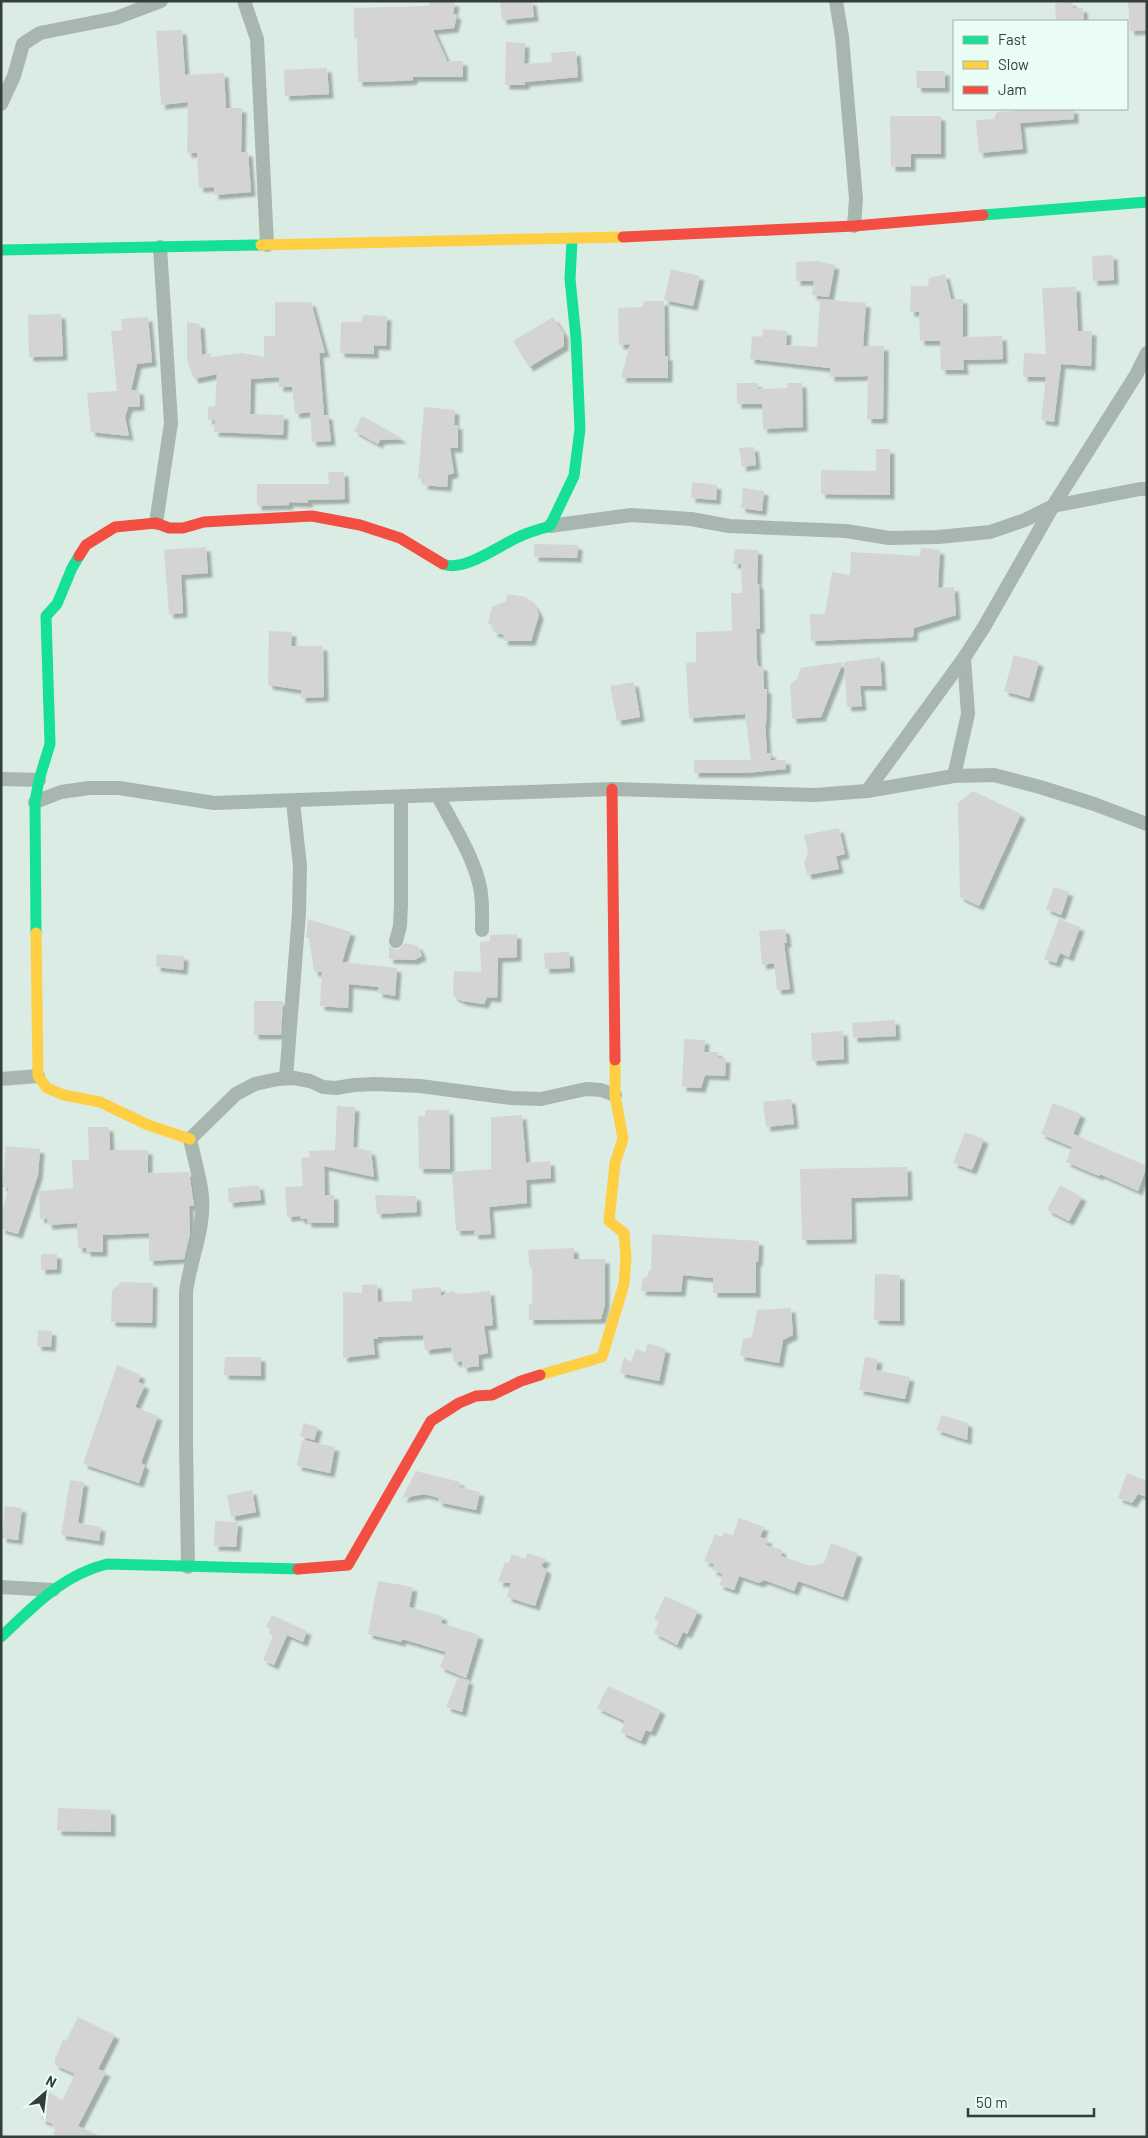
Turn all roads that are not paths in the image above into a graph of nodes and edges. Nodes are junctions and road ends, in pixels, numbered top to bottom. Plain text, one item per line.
1 (161, 1) edge
2 (244, 1) edge
3 (836, 1) edge
4 (1, 104) edge
5 (1147, 202) edge
6 (854, 226) junction
7 (572, 240) junction
8 (267, 245) junction
9 (160, 247) junction
10 (1, 250) edge
11 (1147, 353) edge
12 (1147, 489) edge
13 (1052, 506) junction
14 (156, 524) junction
15 (550, 526) junction
16 (964, 658) junction
17 (954, 776) junction
18 (1, 780) edge
19 (39, 780) junction
20 (612, 789) junction
21 (867, 791) junction
22 (438, 796) junction
23 (400, 798) junction
24 (36, 802) junction
25 (293, 802) junction
26 (1147, 824) edge
27 (482, 930) dead end
28 (396, 941) dead end
29 (38, 1076) junction
30 (286, 1078) junction
31 (1, 1079) edge
32 (615, 1095) junction
33 (190, 1139) junction
34 (188, 1567) junction
35 (1, 1587) edge
36 (54, 1590) junction
37 (1, 1637) edge

1 - 4 street
2 - 8 street
3 - 6 street
5 - 6 street
6 - 7 street
7 - 8 street
7 - 15 street
8 - 9 street
9 - 10 street
9 - 14 street
11 - 13 street
12 - 13 street
13 - 15 street
13 - 16 street
14 - 15 street
14 - 19 street
16 - 17 street
16 - 21 street
17 - 21 street
17 - 26 street
18 - 19 street
19 - 24 street
20 - 21 street
20 - 22 street
20 - 32 street
22 - 23 street
22 - 27 street
23 - 25 street
23 - 28 street
24 - 25 street
24 - 29 street
25 - 30 street
29 - 31 street
29 - 33 street
30 - 32 street
30 - 33 street
32 - 34 street
33 - 34 street
34 - 36 street
35 - 36 street
36 - 37 street

